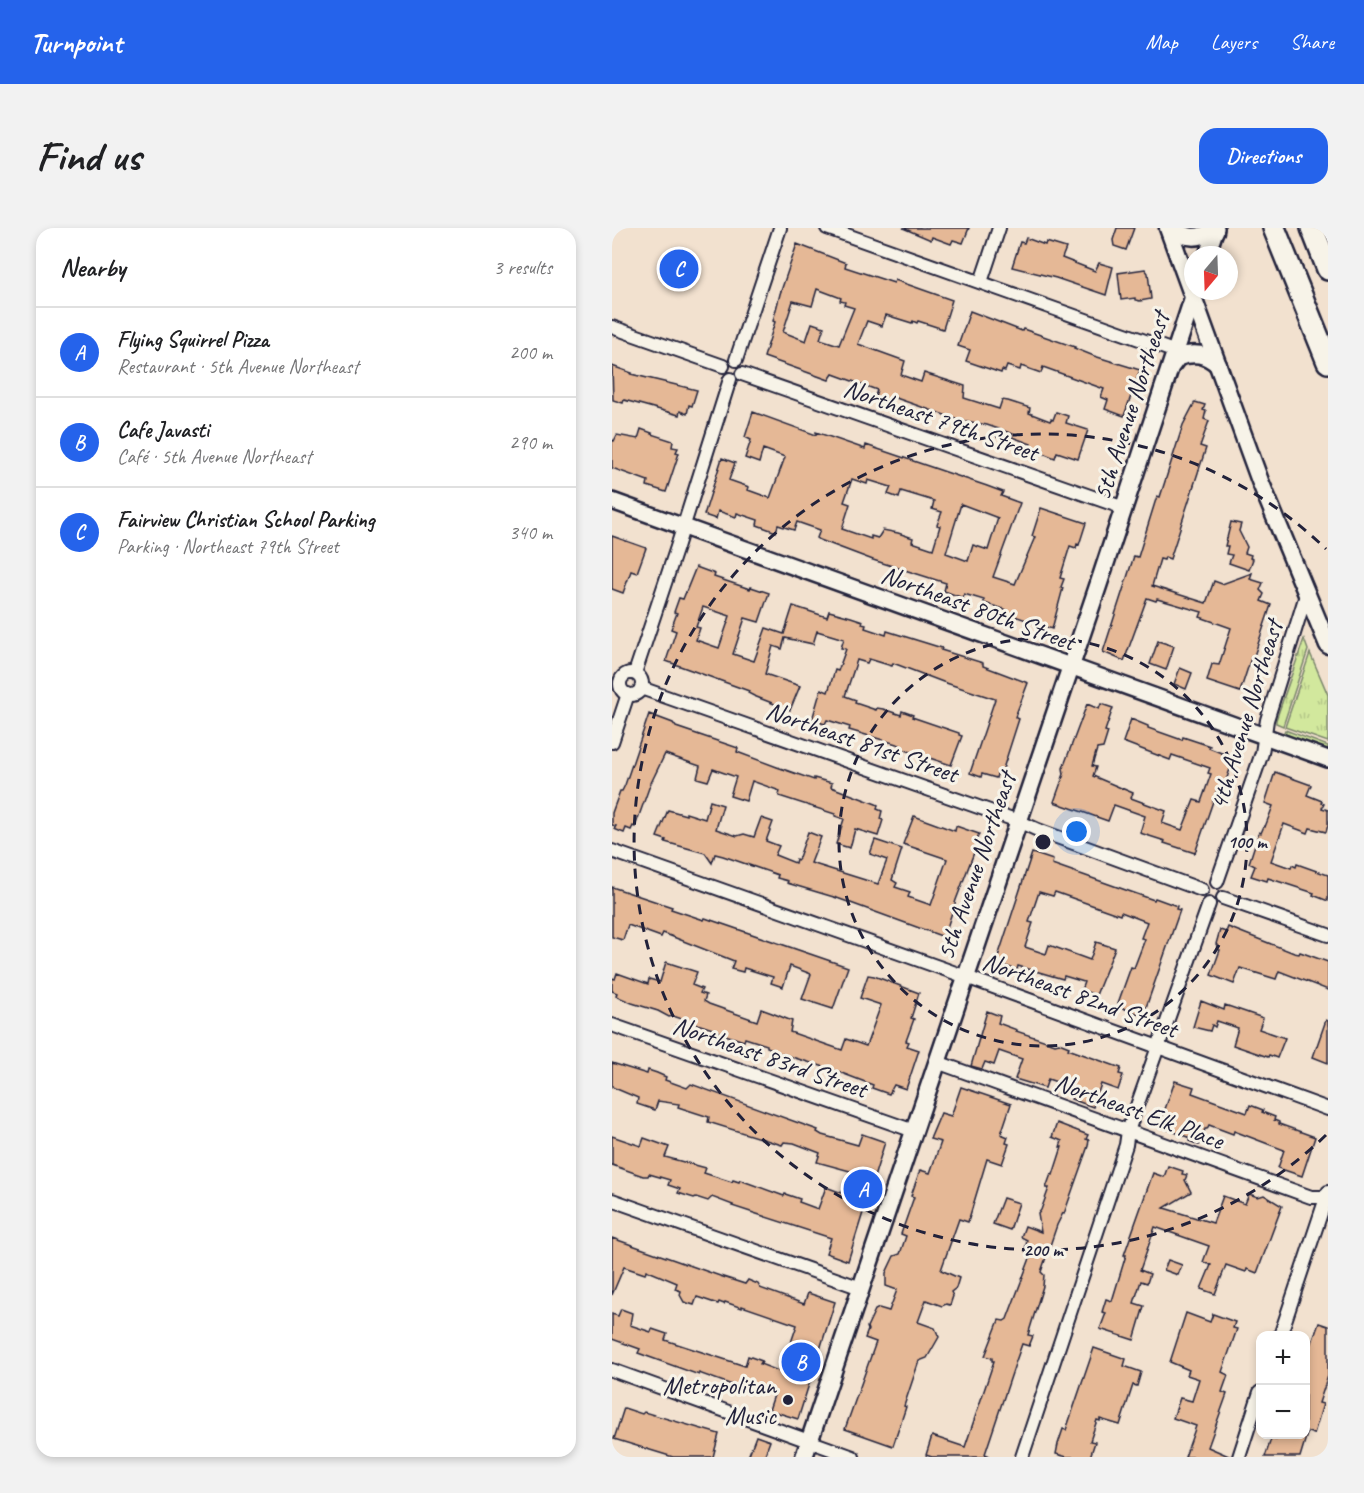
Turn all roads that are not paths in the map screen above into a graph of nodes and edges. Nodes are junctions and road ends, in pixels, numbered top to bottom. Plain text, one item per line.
1 (780, 228) edge
2 (827, 228) edge
3 (999, 228) edge
4 (1169, 228) edge
5 (1274, 228) edge
6 (1312, 228) edge
7 (1215, 230) edge
8 (1210, 246) edge
9 (1184, 267) edge
10 (1328, 269) edge
11 (981, 282) junction
12 (1192, 300) edge
13 (1196, 300) edge
14 (612, 327) edge
15 (1174, 358) junction
16 (736, 360) junction
17 (1328, 362) edge
18 (1218, 365) junction
19 (723, 366) junction
20 (742, 374) junction
21 (730, 379) junction
22 (612, 501) edge
23 (1124, 508) junction
24 (683, 527) junction
25 (1306, 595) junction
26 (1328, 645) edge
27 (1070, 666) junction
28 (635, 673) junction
29 (617, 678) edge
30 (641, 688) junction
31 (628, 694) junction
32 (1264, 736) junction
33 (612, 742) edge
34 (1328, 759) edge
35 (1018, 821) junction
36 (612, 851) edge
37 (1217, 882) junction
38 (1202, 890) junction
39 (1224, 898) junction
40 (1209, 904) junction
41 (1328, 935) edge
42 (966, 977) junction
43 (612, 1026) edge
44 (1157, 1047) junction
45 (937, 1062) junction
46 (1328, 1109) edge
47 (914, 1131) junction
48 (1128, 1131) junction
49 (1327, 1196) edge
50 (612, 1200) edge
51 (861, 1288) junction
52 (1281, 1331) edge
53 (612, 1370) edge
54 (1256, 1404) edge
55 (807, 1449) edge
56 (853, 1457) edge
57 (1022, 1457) edge
58 (1239, 1457) edge

1 - 16 street
2 - 11 street
3 - 11 street
4 - 7 main road
4 - 9 main road
5 - 17 highway
6 - 10 highway
7 - 8 street
11 - 15 street
12 - 15 main road, 5th Avenue Northeast
13 - 18 main road
14 - 19 street
15 - 18 main road
15 - 23 main road, 5th Avenue Northeast
16 - 19 street
16 - 20 street
18 - 25 main road
19 - 21 street
20 - 21 street
20 - 23 street, Northeast 79th Street
21 - 24 street
22 - 24 street, Northeast 80th Street
23 - 27 main road, 5th Avenue Northeast
24 - 27 street, Northeast 80th Street
24 - 28 street
25 - 26 main road
25 - 32 street, 4th Avenue Northeast
27 - 32 street, Northeast 80th Street
27 - 35 main road, 5th Avenue Northeast
28 - 29 street
28 - 30 street
29 - 31 street
30 - 31 street
30 - 35 street, Northeast 81st Street
31 - 33 street
32 - 34 street, Northeast 80th Street
32 - 37 street, 4th Avenue Northeast
35 - 38 street, Northeast 81st Street
35 - 42 main road, 5th Avenue Northeast
36 - 42 street, Northeast 82nd Street
37 - 38 street
37 - 39 street
38 - 40 street
39 - 40 street
39 - 41 street
40 - 44 street
42 - 44 street, Northeast 82nd Street
42 - 45 main road, 5th Avenue Northeast
43 - 47 street, Northeast 83rd Street
44 - 46 street, Northeast 82nd Street
44 - 48 street
45 - 47 main road, 5th Avenue Northeast
45 - 48 street, Northeast Elk Place
47 - 51 main road, 5th Avenue Northeast
48 - 49 street, Northeast Elk Place
48 - 57 street
49 - 52 street
50 - 51 street
51 - 55 main road, 5th Avenue Northeast
53 - 55 street
54 - 58 street
55 - 56 street

